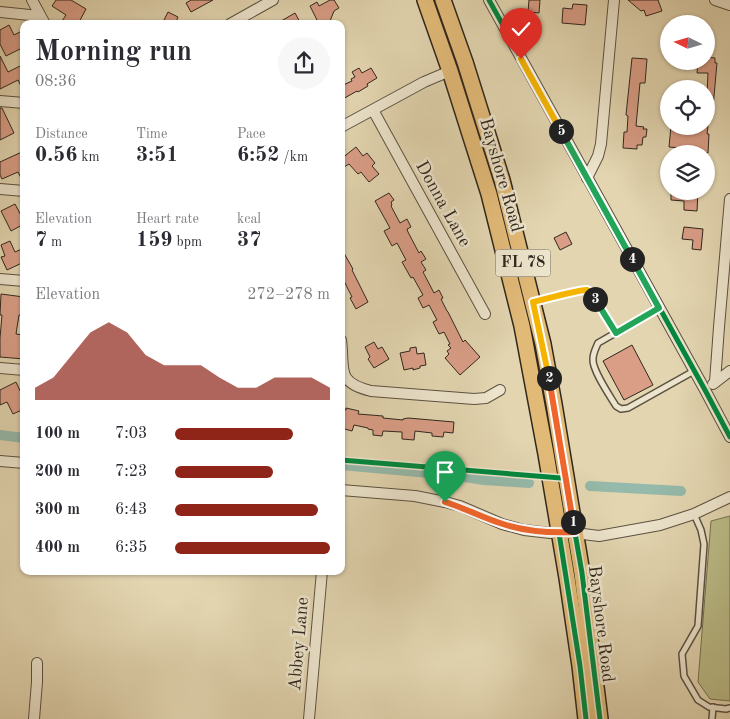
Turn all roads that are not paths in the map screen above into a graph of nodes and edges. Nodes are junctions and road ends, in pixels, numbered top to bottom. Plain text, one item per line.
1 (32, 0) edge
2 (274, 0) edge
3 (425, 0) edge
4 (443, 0) edge
5 (488, 0) edge
6 (614, 0) edge
7 (715, 0) edge
8 (730, 5) edge
9 (0, 12) edge
10 (42, 20) edge
11 (237, 20) edge
12 (450, 71) junction
13 (0, 100) edge
14 (20, 102) edge
15 (373, 110) junction
16 (345, 125) edge
17 (587, 178) junction
18 (0, 189) edge
19 (20, 192) edge
20 (730, 199) edge
21 (0, 279) edge
22 (20, 281) edge
23 (533, 302) junction
24 (659, 308) junction
25 (485, 314) dead end
26 (616, 333) junction
27 (0, 368) edge
28 (20, 370) edge
29 (694, 371) junction
30 (730, 371) edge
31 (345, 376) edge
32 (716, 382) junction
33 (500, 390) dead end
34 (705, 390) junction
35 (730, 437) edge
36 (0, 461) edge
37 (20, 463) edge
38 (345, 490) edge
39 (730, 496) edge
40 (694, 514) junction
41 (575, 532) junction
42 (559, 533) junction
43 (322, 575) edge
44 (37, 663) dead end
45 (713, 707) junction
46 (730, 708) edge
47 (34, 719) edge
48 (309, 719) edge
49 (586, 719) edge
50 (600, 719) edge
51 (712, 719) edge

1 - 10 street
2 - 11 street
3 - 12 main road, Bayshore Road / FL 78
4 - 23 main road, Bayshore Road / FL 78
5 - 17 street
6 - 17 street
7 - 8 street
9 - 10 street
12 - 15 street
12 - 42 main road, Bayshore Road / FL 78
13 - 14 street
15 - 16 street
15 - 25 street, Donna Lane
17 - 24 street
18 - 19 street
20 - 32 street
21 - 22 street
23 - 26 lane
23 - 41 main road, Bayshore Road / FL 78
24 - 26 lane
24 - 29 street
26 - 29 lane
27 - 28 street
29 - 34 street
30 - 32 street
31 - 33 street
32 - 34 street
34 - 35 street
36 - 37 street
38 - 42 street
39 - 40 street
40 - 41 street
40 - 45 lane
41 - 42 street
41 - 50 main road, Bayshore Road / FL 78
42 - 49 main road, Bayshore Road / FL 78
43 - 48 street, Abbey Lane
44 - 47 street
45 - 46 lane
45 - 51 lane

